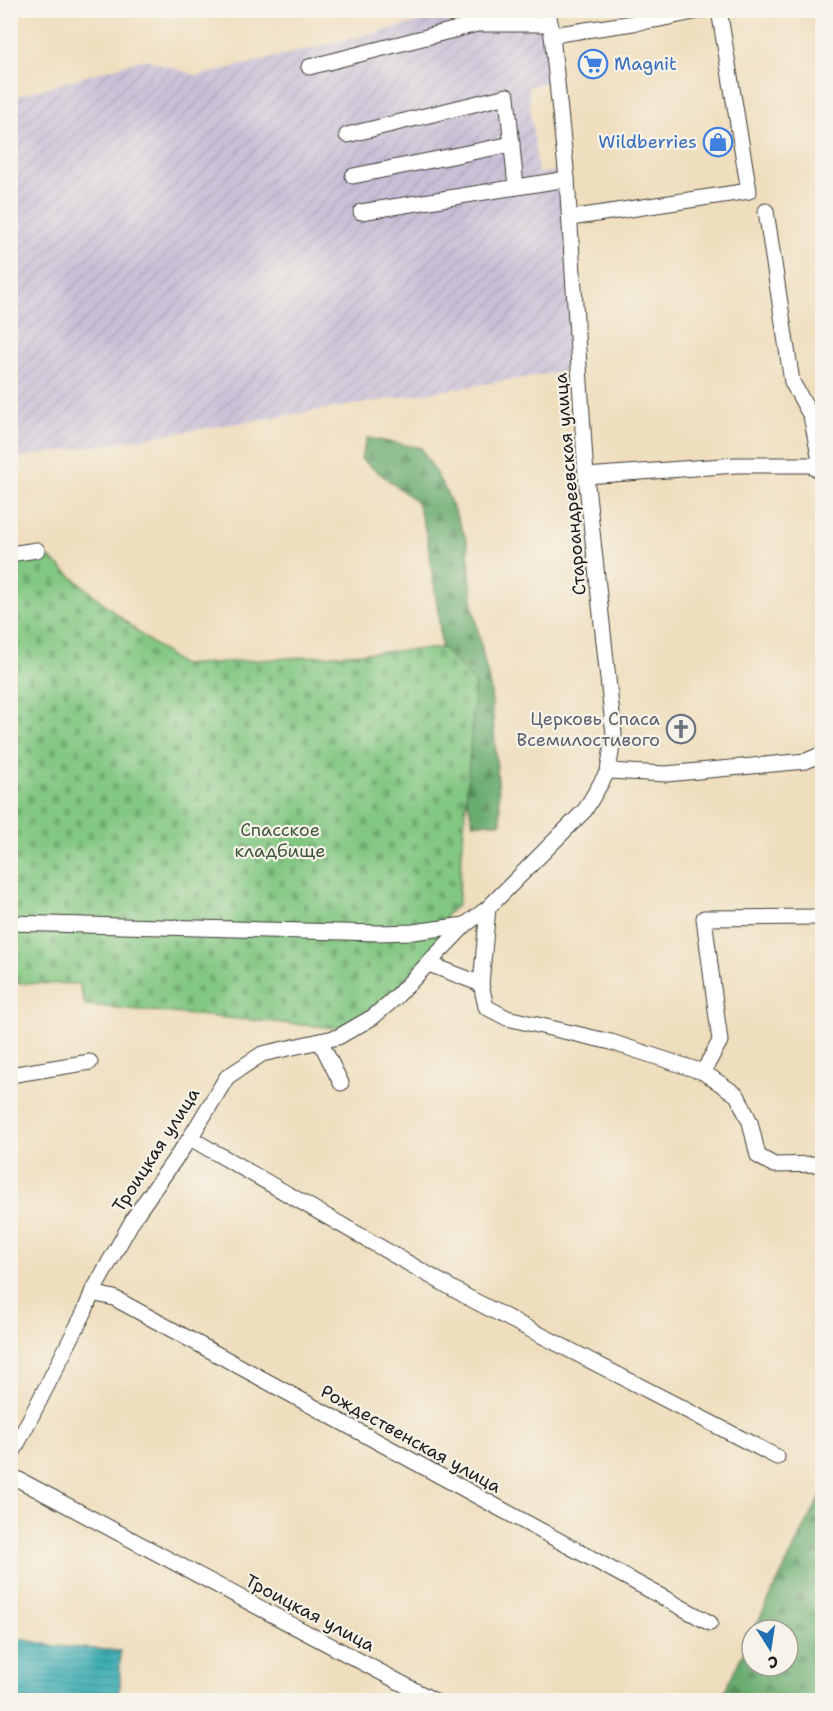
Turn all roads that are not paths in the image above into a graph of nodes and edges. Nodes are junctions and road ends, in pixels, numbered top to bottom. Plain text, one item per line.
1 (703, 10) edge
2 (719, 10) edge
3 (659, 15) edge
4 (550, 23) edge
5 (309, 67) dead end
6 (347, 135) dead end
7 (512, 144) junction
8 (353, 176) dead end
9 (567, 179) junction
10 (516, 187) junction
11 (766, 211) dead end
12 (361, 212) dead end
13 (570, 218) junction
14 (822, 471) edge
15 (586, 476) junction
16 (37, 550) dead end
17 (10, 554) edge
18 (822, 754) edge
19 (608, 771) junction
20 (488, 908) junction
21 (822, 917) edge
22 (10, 923) edge
23 (465, 925) junction
24 (429, 964) junction
25 (481, 984) junction
26 (320, 1041) junction
27 (90, 1062) dead end
28 (703, 1071) junction
29 (10, 1075) edge
30 (341, 1083) dead end
31 (190, 1138) junction
32 (822, 1164) edge
33 (92, 1293) junction
34 (777, 1457) dead end
35 (10, 1458) edge
36 (10, 1475) edge
37 (710, 1623) dead end
38 (433, 1701) edge

1 - 3 street
2 - 13 street
3 - 4 street
4 - 5 street
4 - 9 street, Староандреевская улица
6 - 7 street
7 - 8 street
7 - 10 street
9 - 10 street
9 - 13 street, Староандреевская улица
10 - 12 street
11 - 14 street
13 - 15 street, Староандреевская улица
14 - 15 street
15 - 19 street, Староандреевская улица
16 - 17 street
18 - 19 street
19 - 20 street, Староандреевская улица
20 - 23 street, Староандреевская улица
20 - 25 street
21 - 28 street
22 - 23 street
23 - 24 street, Троицкая улица
24 - 25 street
24 - 26 street, Троицкая улица
25 - 28 street
26 - 30 street
26 - 31 street, Троицкая улица
27 - 29 street
28 - 32 street
31 - 33 street, Троицкая улица
31 - 34 street
33 - 35 street, Троицкая улица
33 - 37 street, Рождественская улица
36 - 38 street, Троицкая улица

